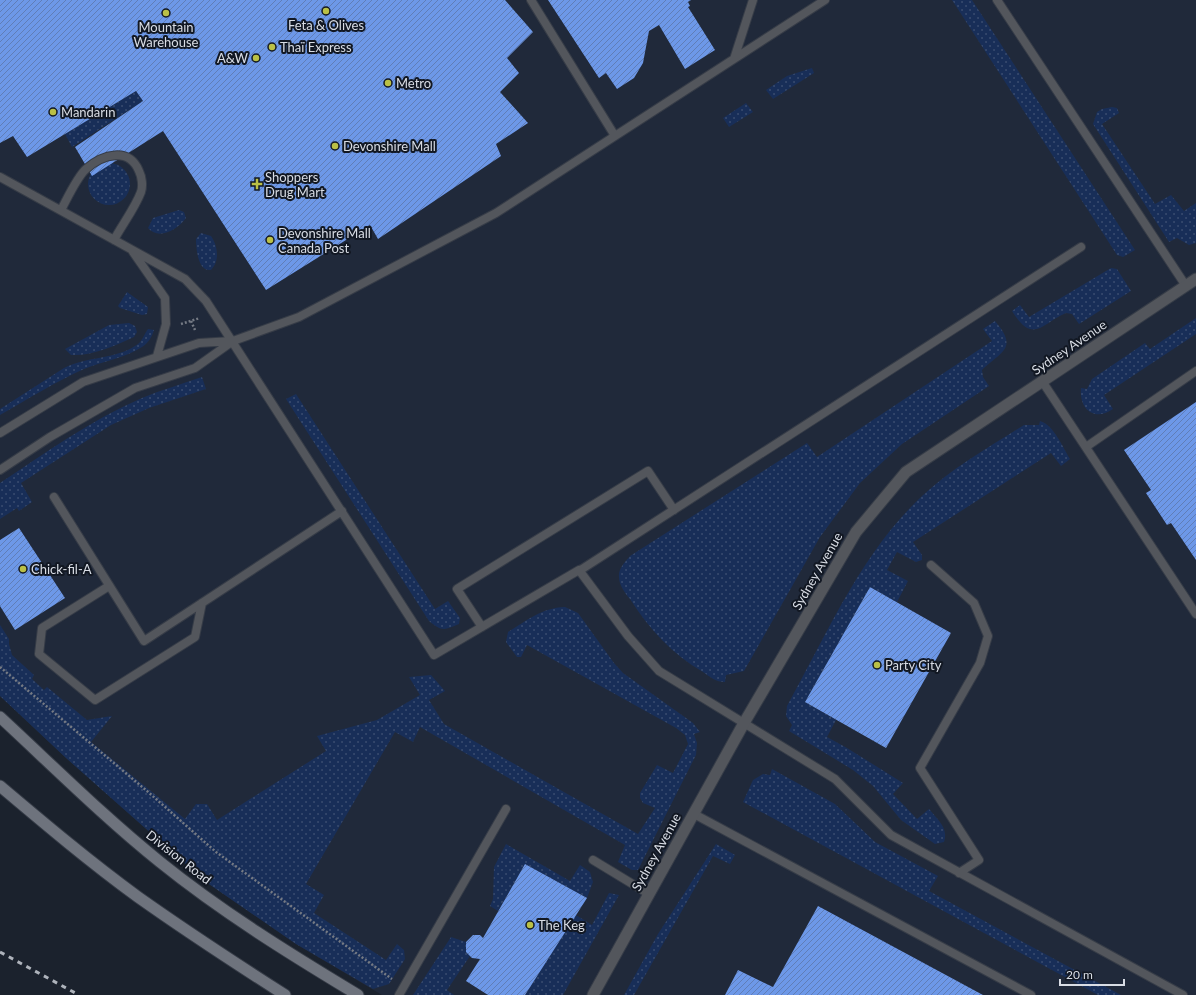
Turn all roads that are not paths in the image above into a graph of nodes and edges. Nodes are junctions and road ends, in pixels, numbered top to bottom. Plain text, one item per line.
1 (531, 0) edge
2 (753, 0) edge
3 (826, 0) edge
4 (996, 0) edge
5 (734, 59) junction
6 (615, 136) junction
7 (0, 177) edge
8 (60, 210) junction
9 (114, 240) junction
10 (1080, 247) dead end
11 (132, 250) junction
12 (1196, 279) edge
13 (1186, 286) junction
14 (233, 341) junction
15 (157, 356) junction
16 (1196, 371) edge
17 (1042, 381) junction
18 (0, 433) edge
19 (1086, 446) junction
20 (0, 470) edge
21 (54, 497) dead end
22 (674, 510) junction
23 (342, 511) junction
24 (931, 564) dead end
25 (579, 571) junction
26 (109, 586) junction
27 (202, 603) junction
28 (1196, 614) edge
29 (482, 627) junction
30 (0, 718) edge
31 (744, 723) junction
32 (0, 786) edge
33 (506, 809) dead end
34 (694, 814) junction
35 (593, 860) dead end
36 (959, 873) junction
37 (649, 894) junction
38 (285, 995) edge
39 (358, 995) edge
40 (399, 995) edge
41 (593, 995) edge
42 (1031, 995) edge
43 (1183, 995) edge

1 - 6 lane
2 - 5 lane
3 - 5 lane
4 - 13 lane
5 - 6 lane
6 - 14 lane
7 - 8 lane
8 - 9 lane
8 - 9 lane
9 - 11 lane
10 - 22 lane
11 - 14 lane
11 - 15 lane
12 - 13 street, Sydney Avenue
13 - 17 street, Sydney Avenue
14 - 15 lane
14 - 20 lane
14 - 23 lane
15 - 18 lane
16 - 19 lane
17 - 19 lane
17 - 31 street, Sydney Avenue
19 - 28 lane
21 - 26 lane
22 - 25 lane
22 - 29 lane
23 - 27 lane
23 - 29 lane
24 - 36 lane
25 - 29 lane
25 - 31 lane
26 - 27 lane
26 - 27 lane
30 - 39 main road, Division Road
31 - 34 street, Sydney Avenue
31 - 36 lane
32 - 38 main road
33 - 40 lane
34 - 37 street, Sydney Avenue
34 - 42 lane
35 - 37 lane
36 - 43 lane
37 - 41 street, Sydney Avenue

